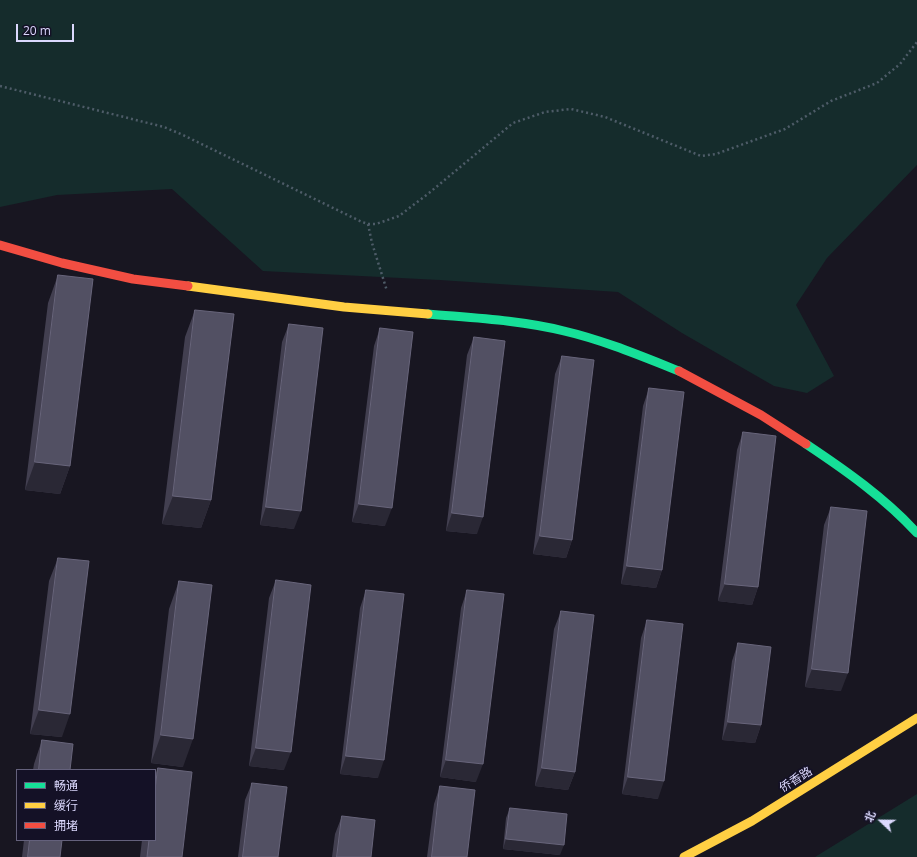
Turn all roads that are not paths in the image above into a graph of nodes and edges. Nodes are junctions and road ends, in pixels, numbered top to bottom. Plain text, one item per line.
1 (0, 245) edge
2 (917, 533) edge
3 (917, 718) edge
4 (684, 857) edge

1 - 2 street
3 - 4 street, 侨香路

